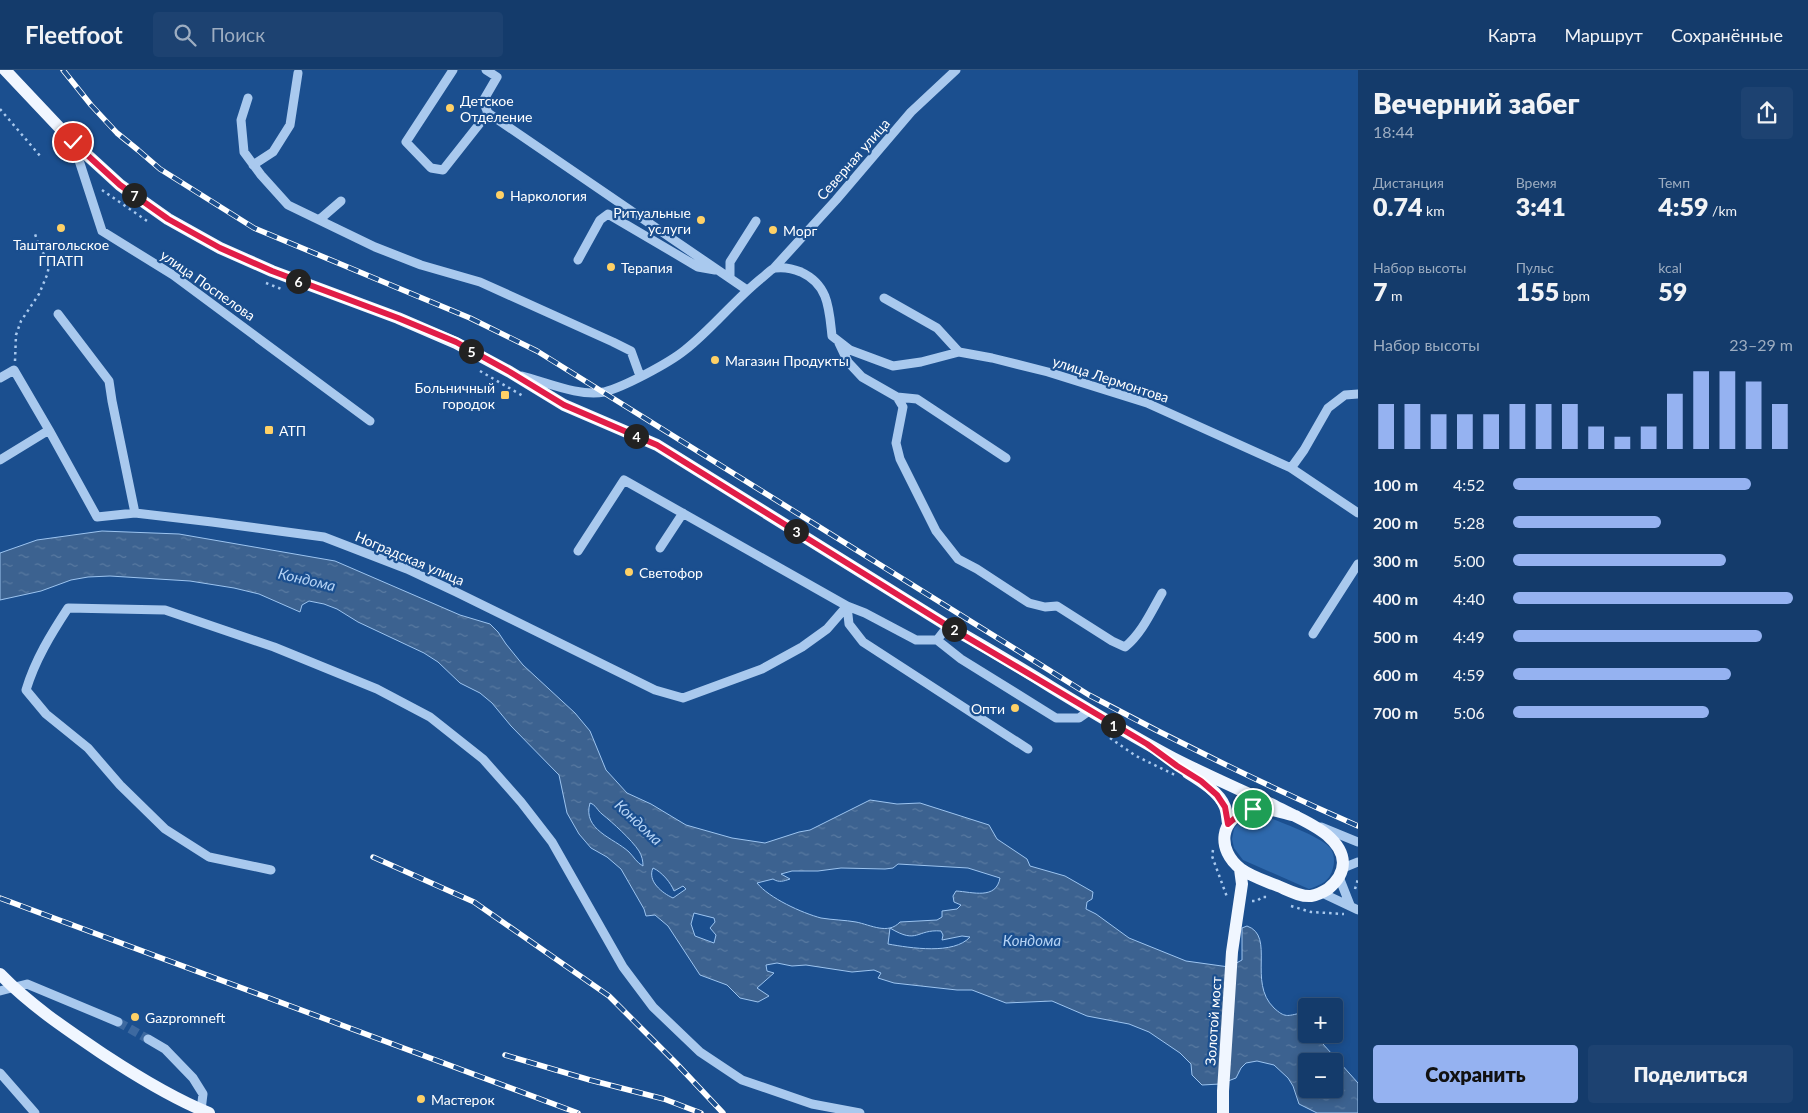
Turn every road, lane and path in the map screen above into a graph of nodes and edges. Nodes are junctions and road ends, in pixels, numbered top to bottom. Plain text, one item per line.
1 (5, 70) edge
2 (454, 70) edge
3 (486, 70) edge
4 (956, 70) edge
5 (298, 73) dead end
6 (248, 98) dead end
7 (0, 109) edge
8 (488, 113) junction
9 (73, 142) junction
10 (42, 157) dead end
11 (253, 164) junction
12 (102, 190) dead end
13 (341, 201) dead end
14 (318, 220) junction
15 (756, 221) dead end
16 (158, 228) dead end
17 (34, 230) dead end
18 (578, 260) dead end
19 (774, 268) junction
20 (718, 270) junction
21 (730, 278) junction
22 (262, 281) dead end
23 (747, 290) junction
24 (287, 291) dead end
25 (884, 298) dead end
26 (58, 314) dead end
27 (838, 341) junction
28 (959, 352) junction
29 (474, 367) dead end
30 (14, 370) junction
31 (510, 372) junction
32 (640, 376) junction
33 (0, 378) edge
34 (1358, 394) edge
35 (897, 397) junction
36 (531, 400) dead end
37 (370, 421) dead end
38 (49, 430) junction
39 (1006, 458) dead end
40 (0, 460) edge
41 (1291, 468) junction
42 (135, 513) junction
43 (683, 513) junction
44 (1358, 513) edge
45 (660, 548) dead end
46 (578, 551) dead end
47 (1358, 564) edge
48 (1162, 593) dead end
49 (848, 606) junction
50 (948, 626) junction
51 (1313, 634) dead end
52 (937, 640) junction
53 (1089, 711) junction
54 (1107, 736) dead end
55 (1147, 744) junction
56 (1028, 749) dead end
57 (1185, 780) dead end
58 (1296, 816) junction
59 (1228, 824) junction
60 (1358, 842) edge
61 (1358, 862) edge
62 (1240, 869) junction
63 (270, 870) dead end
64 (1341, 873) junction
65 (1258, 878) junction
66 (1242, 884) junction
67 (1322, 892) junction
68 (1354, 908) edge
69 (0, 974) edge
70 (6, 989) edge
71 (118, 1022) tunnel mouth
72 (148, 1040) tunnel mouth
73 (0, 1073) edge
74 (205, 1112) edge
75 (35, 1113) edge
76 (860, 1113) edge
77 (1223, 1113) edge

1 - 9 main road
2 - 8 street
3 - 8 street
4 - 19 street, Северная улица
5 - 11 street
6 - 11 street
7 - 10 path
8 - 20 street
9 - 31 main road
9 - 37 street, улица Поспелова
11 - 14 street
12 - 16 path
13 - 14 street
14 - 32 street
15 - 21 street
17 - 30 path
18 - 20 street
19 - 23 street, Северная улица
19 - 27 street
20 - 21 street
21 - 23 street
22 - 24 path
23 - 32 street, Северная улица
25 - 28 street
26 - 42 street
27 - 28 street, улица Лермонтова
27 - 35 street
28 - 41 street, улица Лермонтова
29 - 36 path
30 - 33 street
30 - 38 street
31 - 32 street, Северная улица
31 - 50 main road
34 - 41 street
35 - 39 street
35 - 48 street
38 - 40 street
38 - 42 street, Ноградская улица
41 - 44 street, улица Лермонтова
42 - 49 street, Ноградская улица
43 - 45 street
43 - 46 street
43 - 49 street
47 - 51 street
49 - 52 street
49 - 56 street
50 - 52 street
50 - 53 main road
52 - 53 street
53 - 55 main road
54 - 57 path
55 - 58 main road
55 - 59 main road
58 - 59 main road
58 - 60 street
58 - 64 main road
59 - 62 main road
61 - 64 street
62 - 65 main road
62 - 66 main road, Золотой мост
63 - 76 street
64 - 67 main road
64 - 68 street
65 - 66 main road
65 - 67 main road
66 - 77 main road, Золотой мост
67 - 68 street
69 - 70 main road
70 - 71 street
70 - 74 main road
72 - 74 street
73 - 75 street

